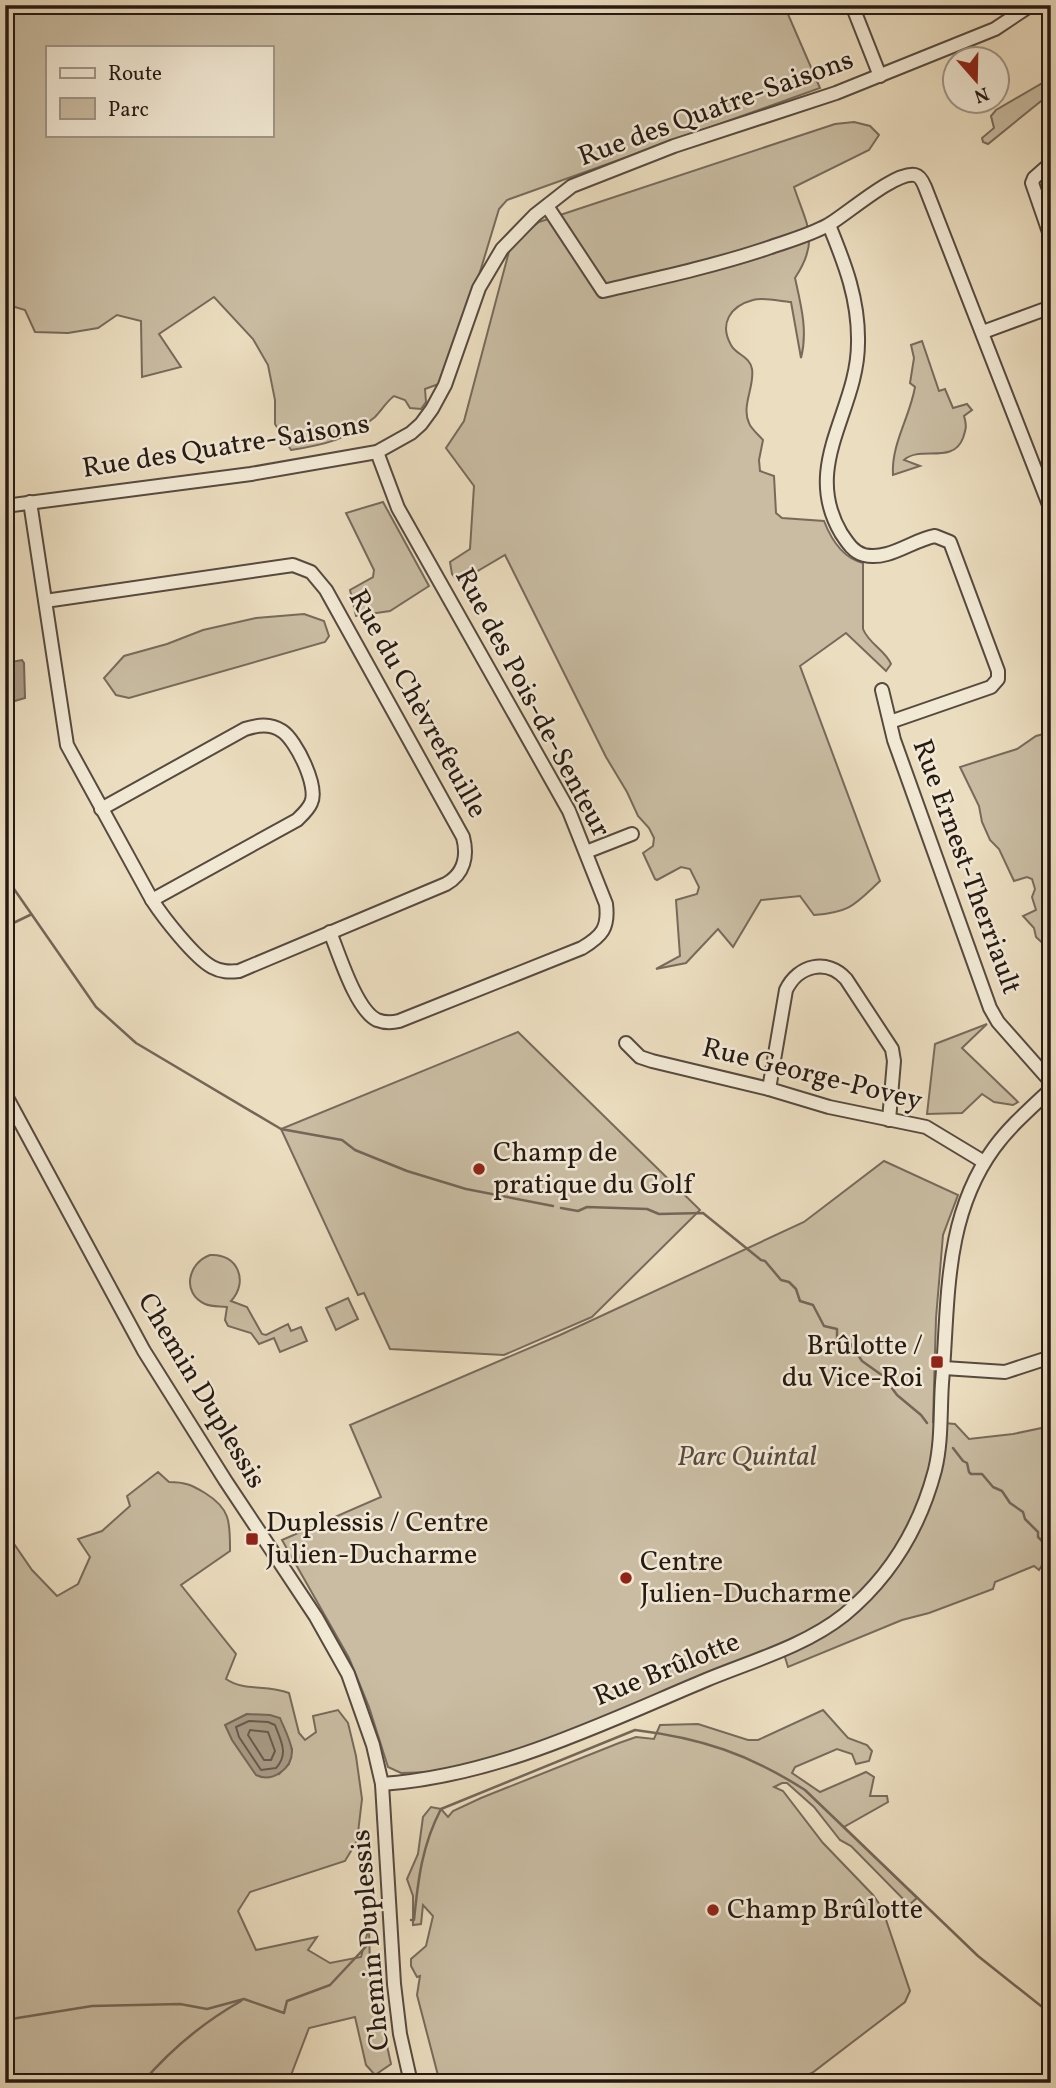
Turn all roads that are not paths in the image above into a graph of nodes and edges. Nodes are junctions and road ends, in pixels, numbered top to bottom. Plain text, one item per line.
1 (852, 5) edge
2 (1031, 5) edge
3 (880, 76) junction
4 (1051, 163) edge
5 (547, 206) junction
6 (829, 225) junction
7 (1051, 238) edge
8 (1051, 307) edge
9 (983, 332) junction
10 (377, 452) junction
11 (30, 502) junction
12 (5, 506) edge
13 (1051, 510) edge
14 (46, 601) junction
15 (882, 690) dead end
16 (890, 722) junction
17 (101, 809) junction
18 (632, 834) dead end
19 (586, 852) junction
20 (152, 900) junction
21 (330, 932) junction
22 (626, 1043) dead end
23 (1051, 1082) edge
24 (769, 1089) junction
25 (1051, 1089) edge
26 (5, 1094) edge
27 (889, 1120) junction
28 (984, 1162) junction
29 (1051, 1357) edge
30 (944, 1368) junction
31 (382, 1784) junction
32 (411, 2083) edge

1 - 3 street
2 - 3 street, Rue des Quatre-Saisons
3 - 5 street, Rue des Quatre-Saisons
4 - 7 street
5 - 6 street
5 - 10 street, Rue des Quatre-Saisons
6 - 9 street
6 - 16 street
8 - 9 street
9 - 13 street
10 - 11 street, Rue des Quatre-Saisons
10 - 19 street, Rue des Pois-de-Senteur
11 - 12 street, Rue des Quatre-Saisons
11 - 14 street
14 - 17 street
14 - 21 street, Rue du Chèvrefeuille
15 - 16 street, Rue Ernest-Therriault
16 - 23 street, Rue Ernest-Therriault
17 - 20 street
17 - 20 street
18 - 19 street
19 - 21 street, Rue des Pois-de-Senteur
20 - 21 street, Rue du Chèvrefeuille
22 - 24 street, Rue George-Povey
24 - 27 street, Rue George-Povey
24 - 27 street
25 - 28 street, Rue Brûlotte
26 - 31 street, Chemin Duplessis
27 - 28 street, Rue George-Povey
28 - 30 street, Rue Brûlotte
29 - 30 street
30 - 31 street, Rue Brûlotte
31 - 32 street, Chemin Duplessis

